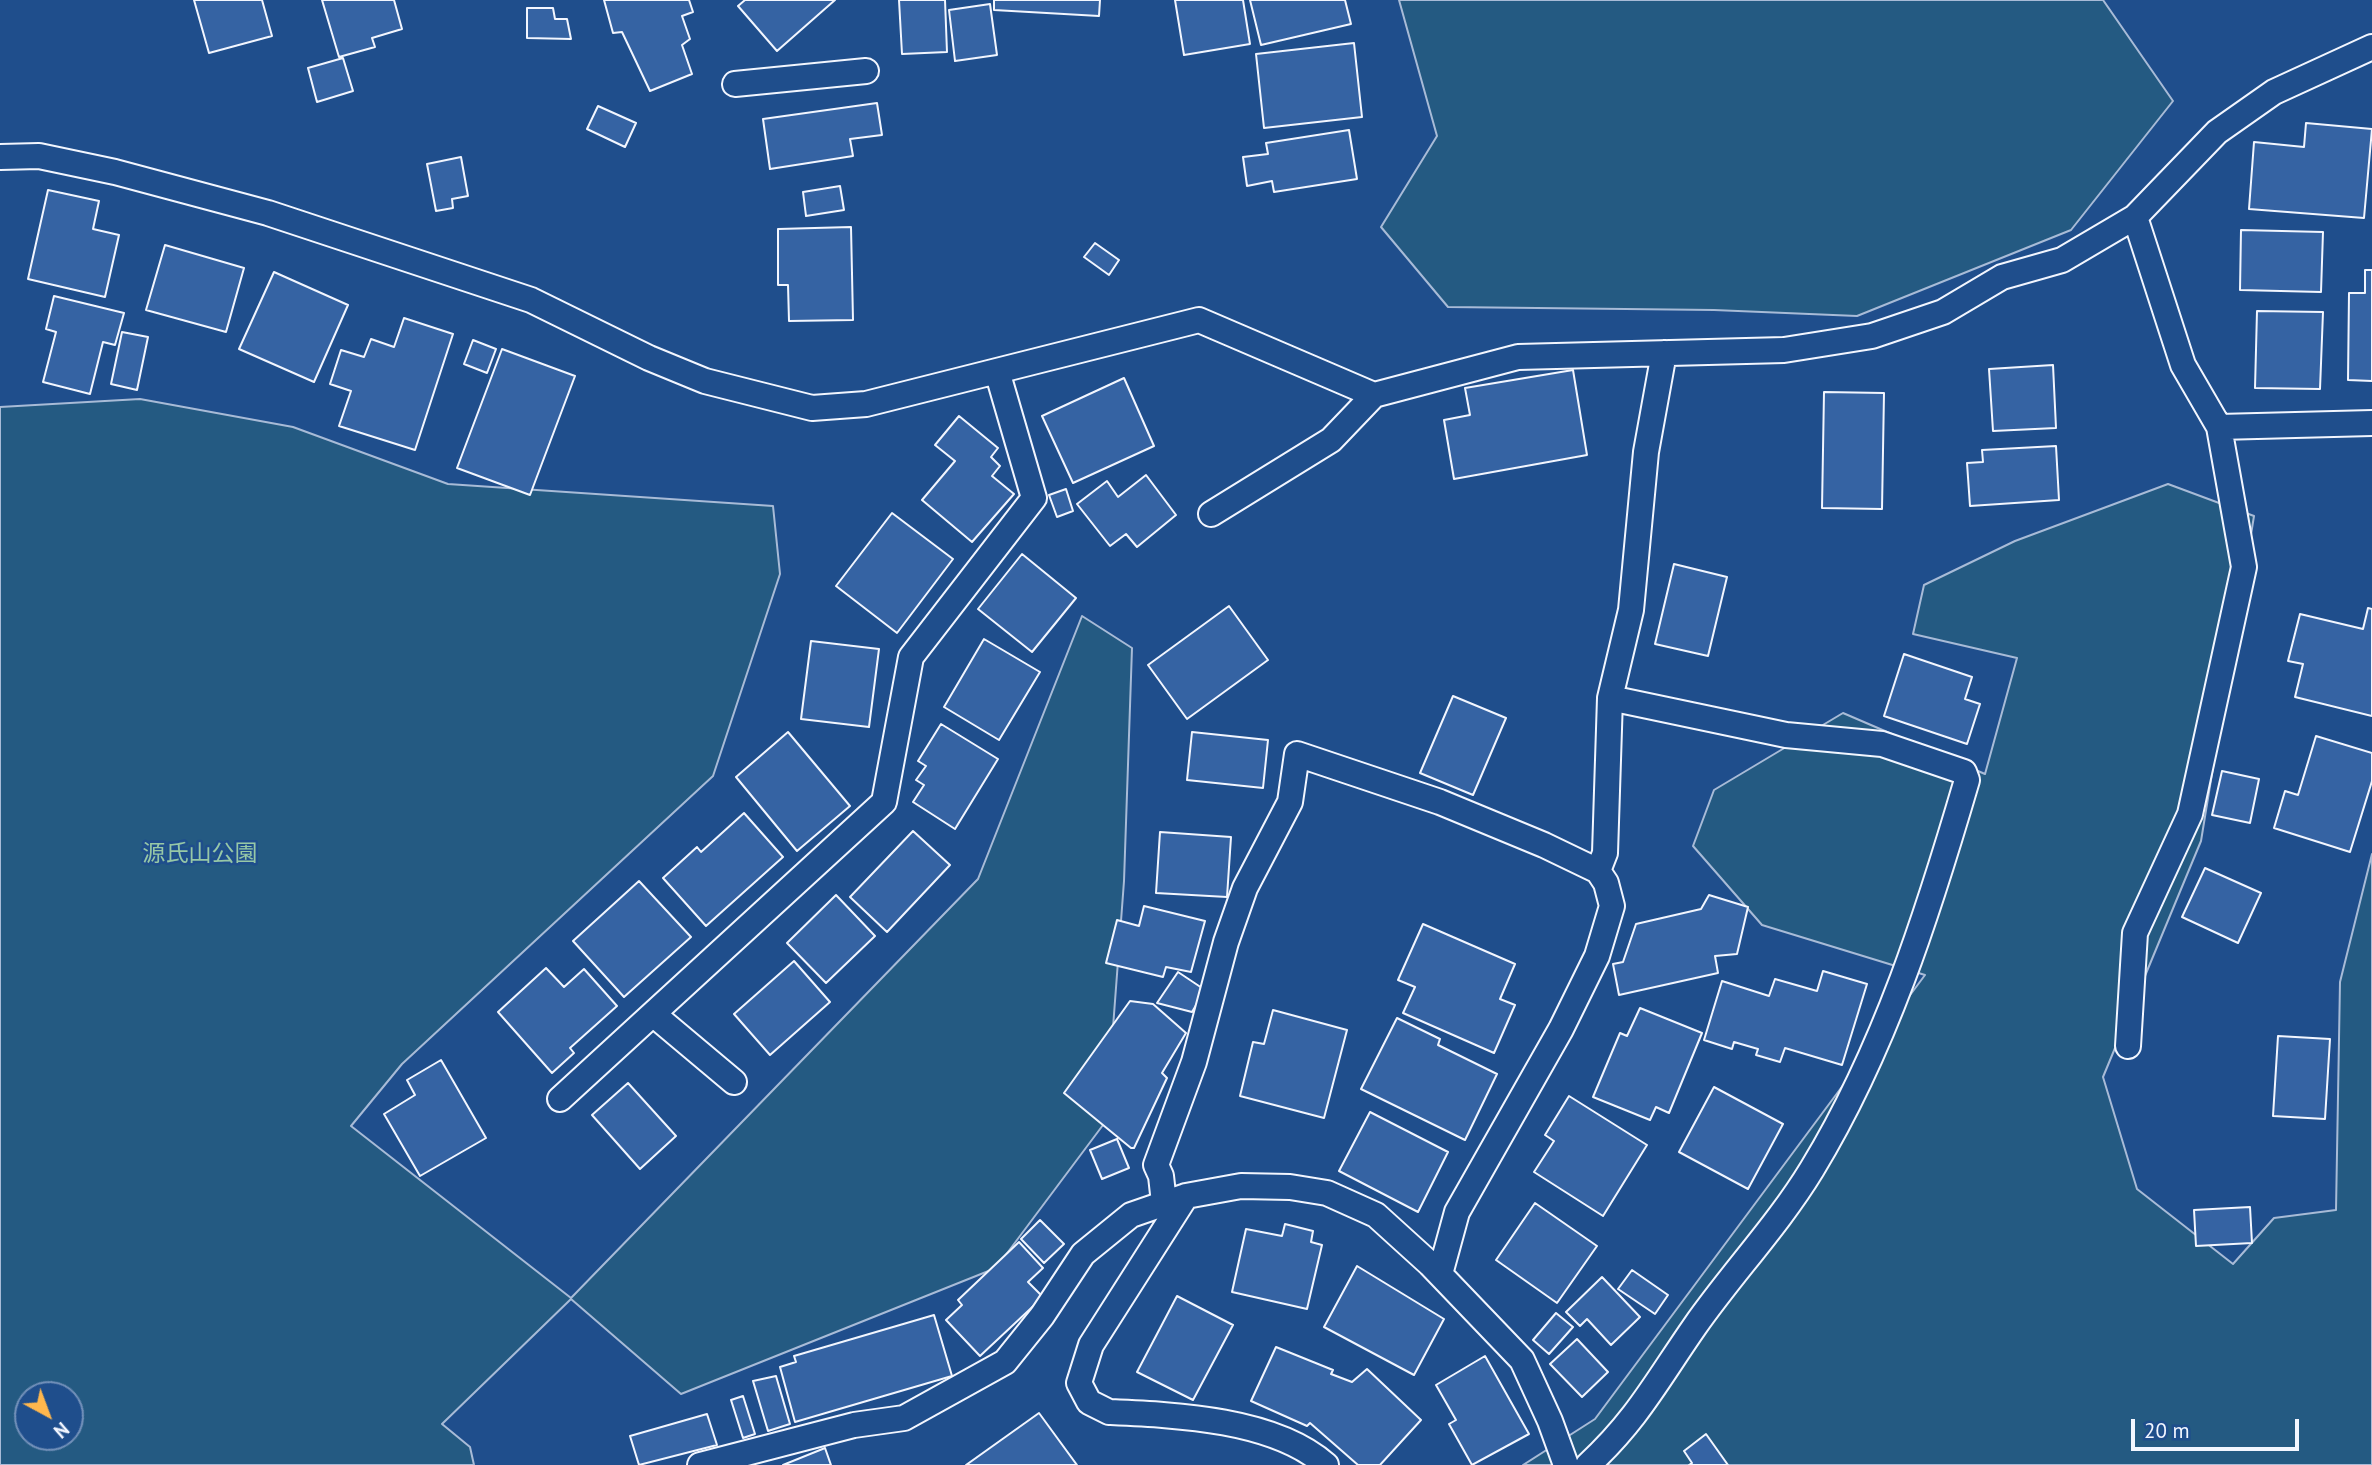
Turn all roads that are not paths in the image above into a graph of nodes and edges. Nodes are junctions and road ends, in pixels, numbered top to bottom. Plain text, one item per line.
1 (2372, 47) edge
2 (866, 71) dead end
3 (734, 85) dead end
4 (0, 157) edge
5 (2135, 217) junction
6 (1664, 353) junction
7 (997, 371) junction
8 (1374, 395) junction
9 (2372, 423) edge
10 (2219, 427) junction
11 (1211, 514) dead end
12 (1610, 698) junction
13 (1598, 871) junction
14 (653, 1014) junction
15 (2128, 1046) dead end
16 (734, 1082) dead end
17 (560, 1099) dead end
18 (1175, 1200) junction
19 (1440, 1274) junction
20 (700, 1465) edge
21 (1326, 1465) edge
22 (1566, 1465) edge
23 (1588, 1465) edge

1 - 5 lane
2 - 3 lane
4 - 7 lane
5 - 6 lane
5 - 10 lane
6 - 8 lane
6 - 12 lane
7 - 8 lane
7 - 14 lane
8 - 11 lane
9 - 10 lane
10 - 15 lane
12 - 13 lane
12 - 23 lane
13 - 18 lane
13 - 19 lane
14 - 16 lane
14 - 17 lane
18 - 19 lane
18 - 20 lane
18 - 21 lane
19 - 22 lane

